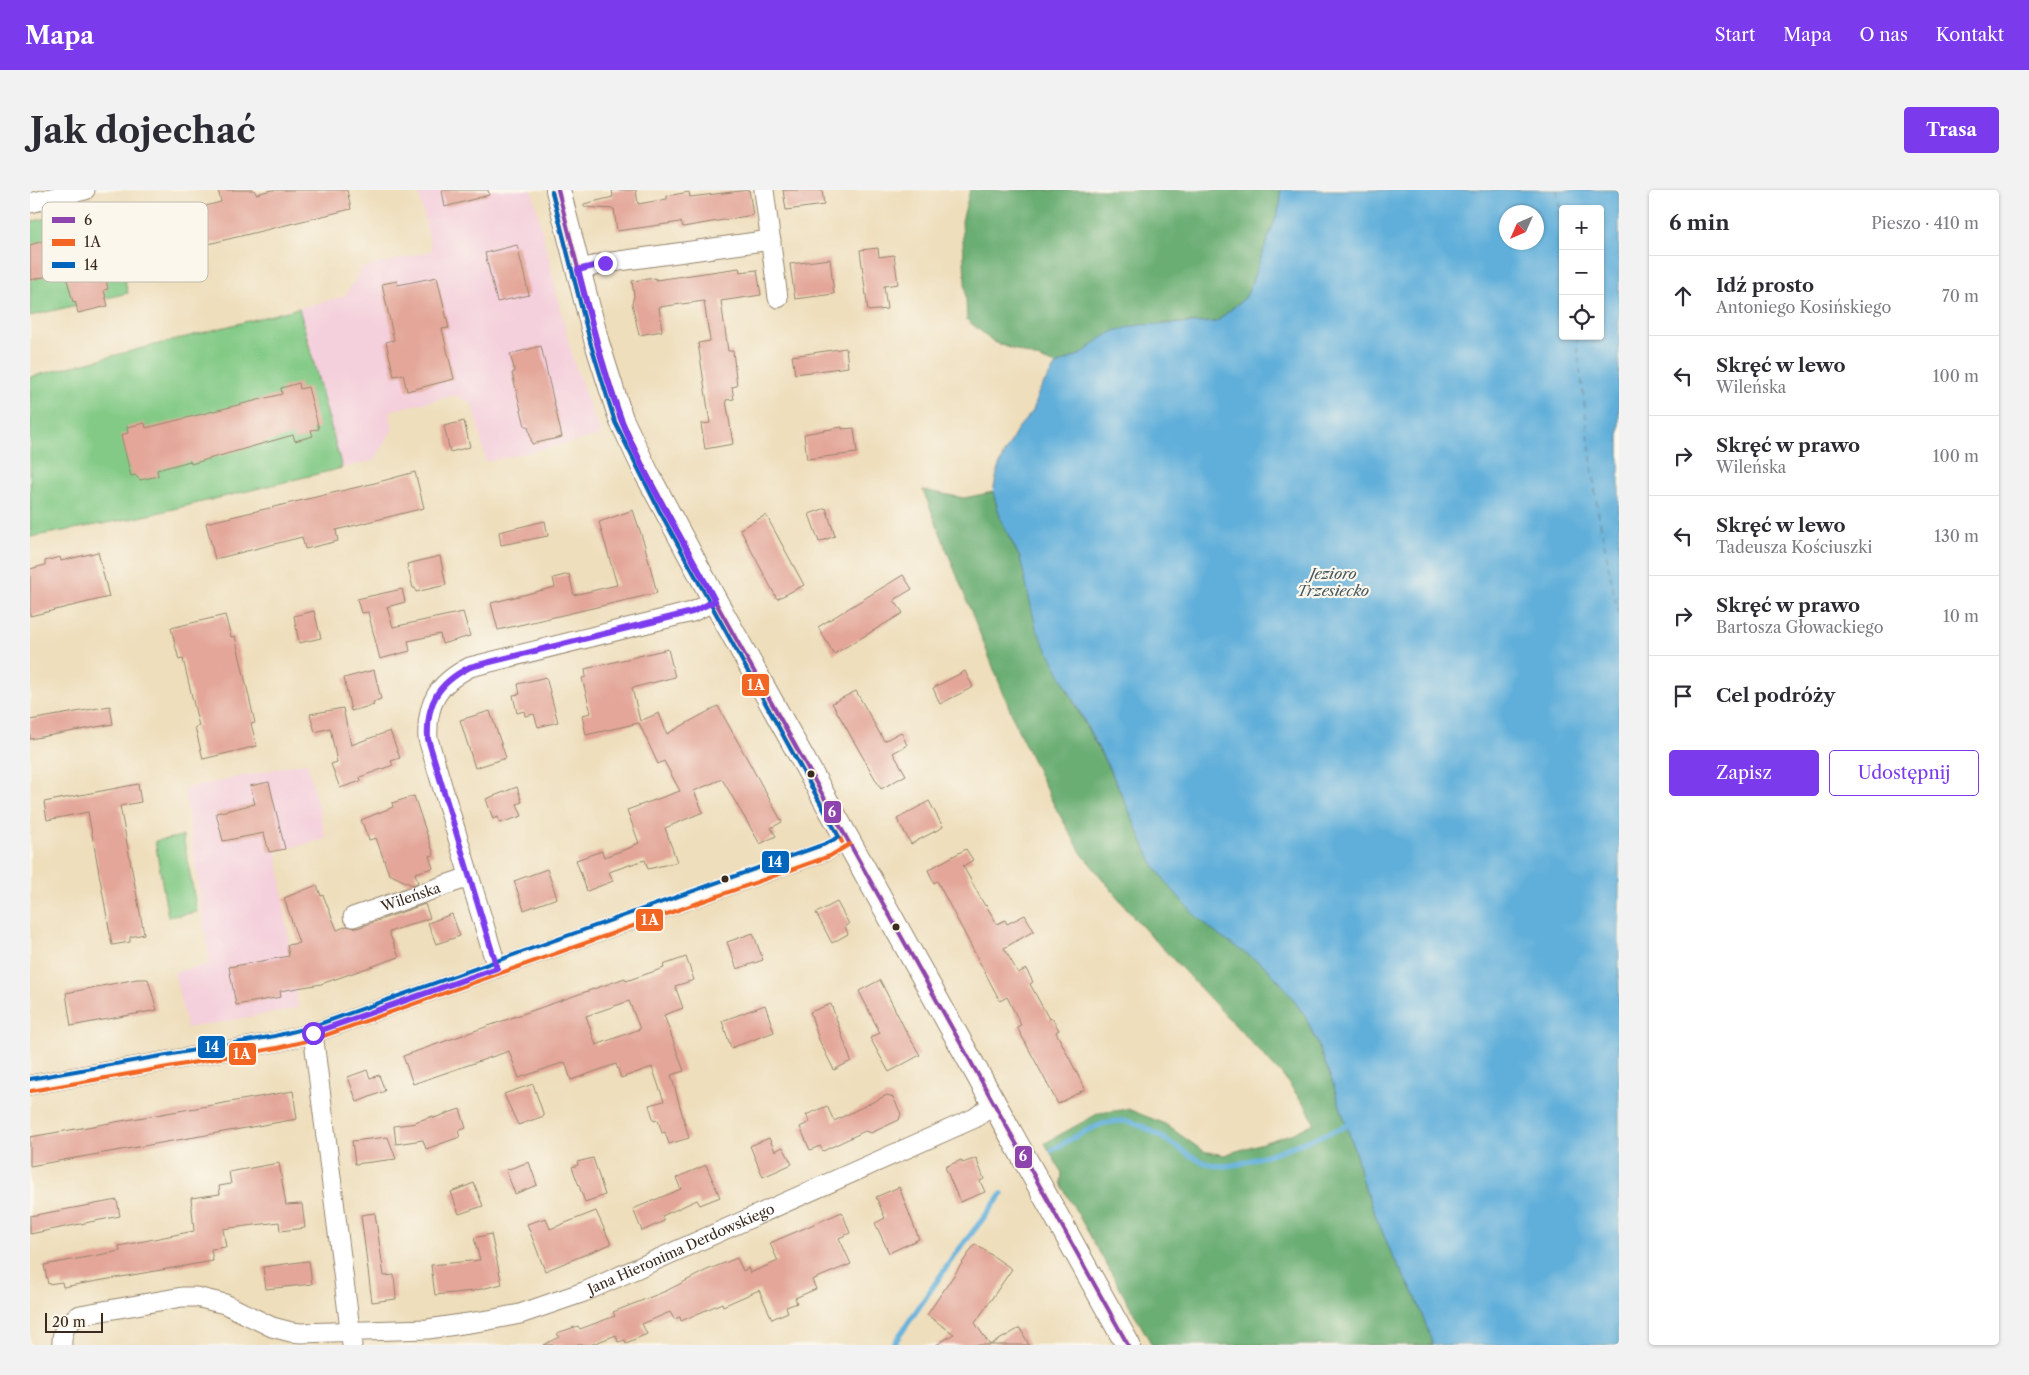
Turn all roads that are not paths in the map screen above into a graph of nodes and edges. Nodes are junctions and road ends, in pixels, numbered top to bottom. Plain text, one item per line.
1 (85, 190) edge
2 (558, 190) edge
3 (764, 190) edge
4 (30, 204) edge
5 (771, 240) junction
6 (578, 270) junction
7 (778, 298) dead end
8 (715, 601) junction
9 (847, 839) junction
10 (468, 877) junction
11 (353, 917) dead end
12 (497, 968) junction
13 (313, 1033) junction
14 (30, 1085) edge
15 (994, 1104) junction
16 (351, 1338) edge
17 (62, 1345) edge
18 (1128, 1345) edge

1 - 4 street
2 - 6 street
3 - 5 street
5 - 6 street
5 - 7 street
6 - 8 street
8 - 9 street
8 - 10 street
9 - 12 street
9 - 15 street
10 - 11 street, Wileńska
10 - 12 street
12 - 13 street
13 - 14 street
13 - 16 street
15 - 16 street, Jana Hieronima Derdowskiego
15 - 18 street
16 - 17 street, Jana Hieronima Derdowskiego

